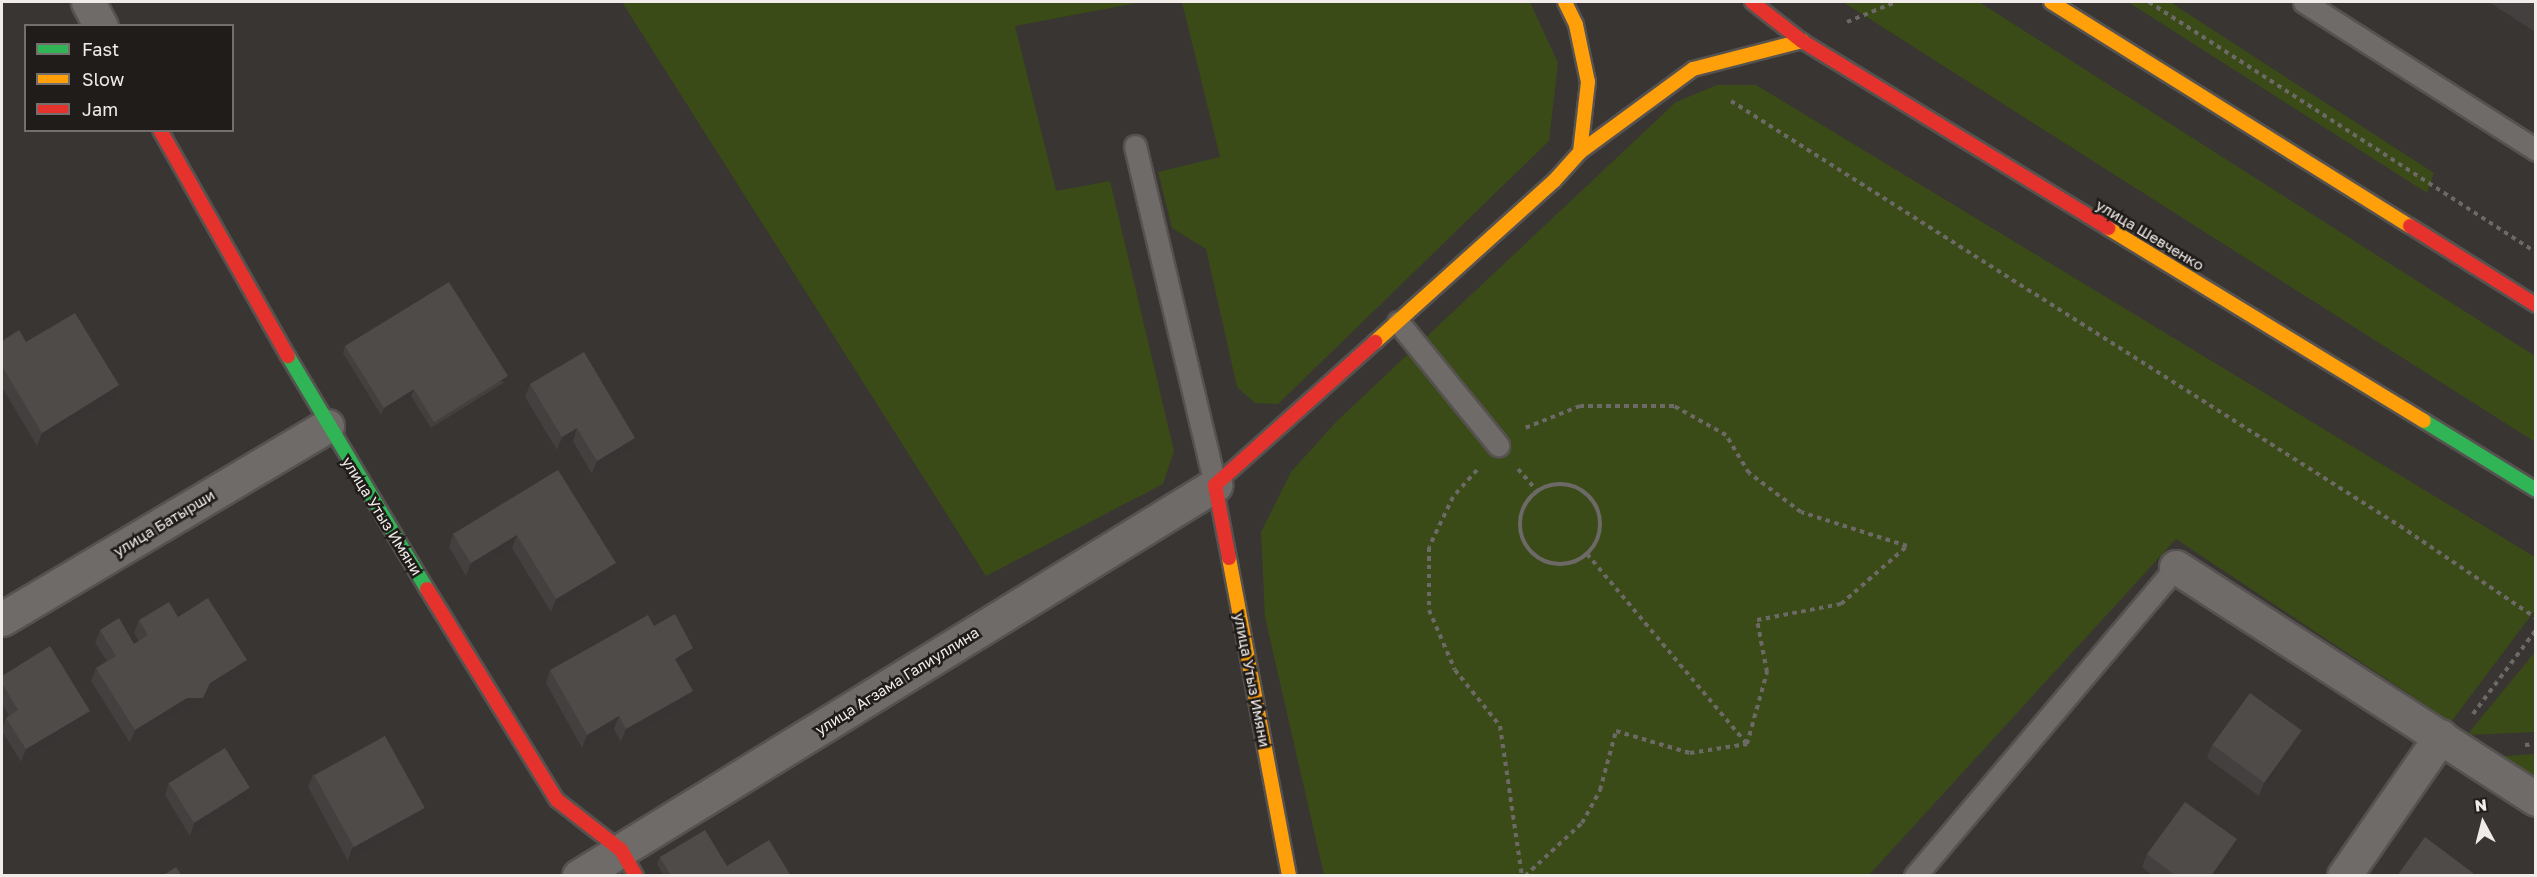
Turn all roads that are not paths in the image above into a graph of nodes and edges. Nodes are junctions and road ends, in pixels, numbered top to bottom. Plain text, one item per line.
1 (88, 2) edge
2 (1565, 2) edge
3 (1752, 2) edge
4 (2051, 2) edge
5 (2304, 2) edge
6 (100, 24) edge
7 (1802, 41) junction
8 (161, 132) edge
9 (1135, 146) dead end
10 (2535, 150) edge
11 (1580, 152) junction
12 (2535, 305) edge
13 (1398, 322) junction
14 (327, 426) junction
15 (1498, 445) road end
16 (1215, 485) junction
17 (2535, 490) edge
18 (2176, 567) joint
19 (2, 620) edge
20 (2446, 740) junction
21 (2535, 799) edge
22 (628, 863) edge
23 (579, 876) edge
24 (1289, 876) edge
25 (1915, 876) edge
26 (2344, 876) edge

1 - 6 street
2 - 11 street
3 - 7 street, улица Шевченко
4 - 12 street
5 - 10 lane
7 - 11 street
7 - 17 street, улица Шевченко
8 - 14 street, улица Утыз Имяни
9 - 16 lane
11 - 13 street
13 - 15 lane
13 - 16 street
14 - 19 street, улица Батырши
14 - 22 street, улица Утыз Имяни
16 - 22 street, улица Агзама Галиуллина
16 - 24 street, улица Утыз Имяни
18 - 20 street
18 - 25 lane
20 - 21 street
20 - 26 street
22 - 23 street, улица Агзама Галиуллина

